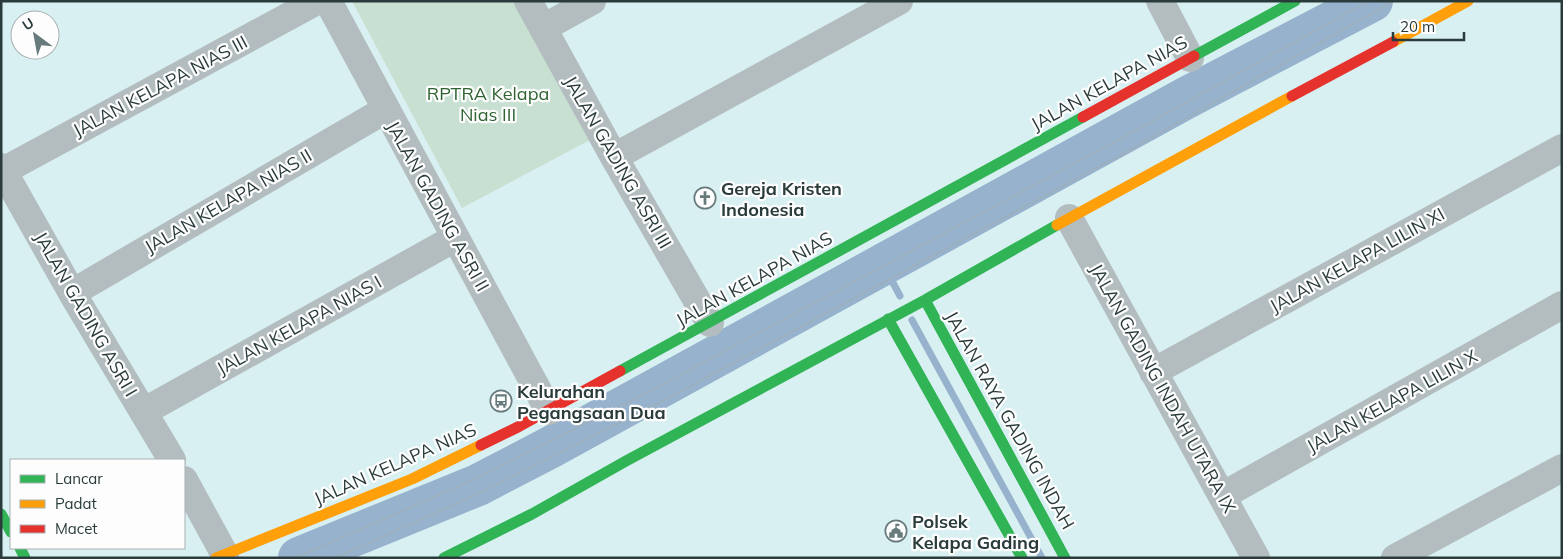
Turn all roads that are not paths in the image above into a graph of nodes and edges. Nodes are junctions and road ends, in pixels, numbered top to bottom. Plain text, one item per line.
1 (317, 1) edge
2 (328, 1) edge
3 (528, 1) edge
4 (592, 1) edge
5 (899, 1) edge
6 (1160, 1) edge
7 (1295, 1) edge
8 (1468, 1) edge
9 (543, 28) junction
10 (1190, 58) junction
11 (385, 110) junction
12 (1562, 148) edge
13 (614, 157) junction
14 (2, 169) edge
15 (1070, 218) junction
16 (456, 238) junction
17 (72, 293) junction
18 (925, 300) junction
19 (1562, 306) edge
20 (888, 319) junction
21 (710, 323) junction
22 (1153, 372) junction
23 (550, 410) junction
24 (144, 412) junction
25 (171, 459) edge
26 (1562, 468) edge
27 (185, 482) edge
28 (1222, 496) junction
29 (1, 514) edge
30 (10, 530) edge
31 (220, 556) edge
32 (444, 558) edge
33 (1022, 558) edge
34 (1065, 558) edge
35 (1256, 558) edge
36 (1395, 558) edge

1 - 14 street, JALAN KELAPA NIAS III
2 - 11 street, JALAN GADING ASRI II
3 - 9 street, JALAN GADING ASRI III
4 - 9 street
5 - 13 street
6 - 10 street
7 - 10 street, JALAN KELAPA NIAS
8 - 15 street
9 - 13 street, JALAN GADING ASRI III
10 - 21 street, JALAN KELAPA NIAS
11 - 16 street, JALAN GADING ASRI II
11 - 17 street, JALAN KELAPA NIAS II
12 - 22 street, JALAN KELAPA LILIN XI
13 - 21 street, JALAN GADING ASRI III
14 - 17 street, JALAN GADING ASRI I
15 - 18 street
15 - 22 street, JALAN GADING INDAH UTARA IX
16 - 23 street, JALAN GADING ASRI II
16 - 24 street, JALAN KELAPA NIAS I
17 - 24 street, JALAN GADING ASRI I
18 - 20 street
18 - 34 street, JALAN RAYA GADING INDAH
19 - 28 street, JALAN KELAPA LILIN X
20 - 32 street
20 - 33 street
21 - 23 street, JALAN KELAPA NIAS
22 - 28 street, JALAN GADING INDAH UTARA IX
23 - 31 street, JALAN KELAPA NIAS
24 - 25 street, JALAN GADING ASRI I
26 - 36 street
27 - 31 street
28 - 35 street, JALAN GADING INDAH UTARA IX
29 - 30 street

